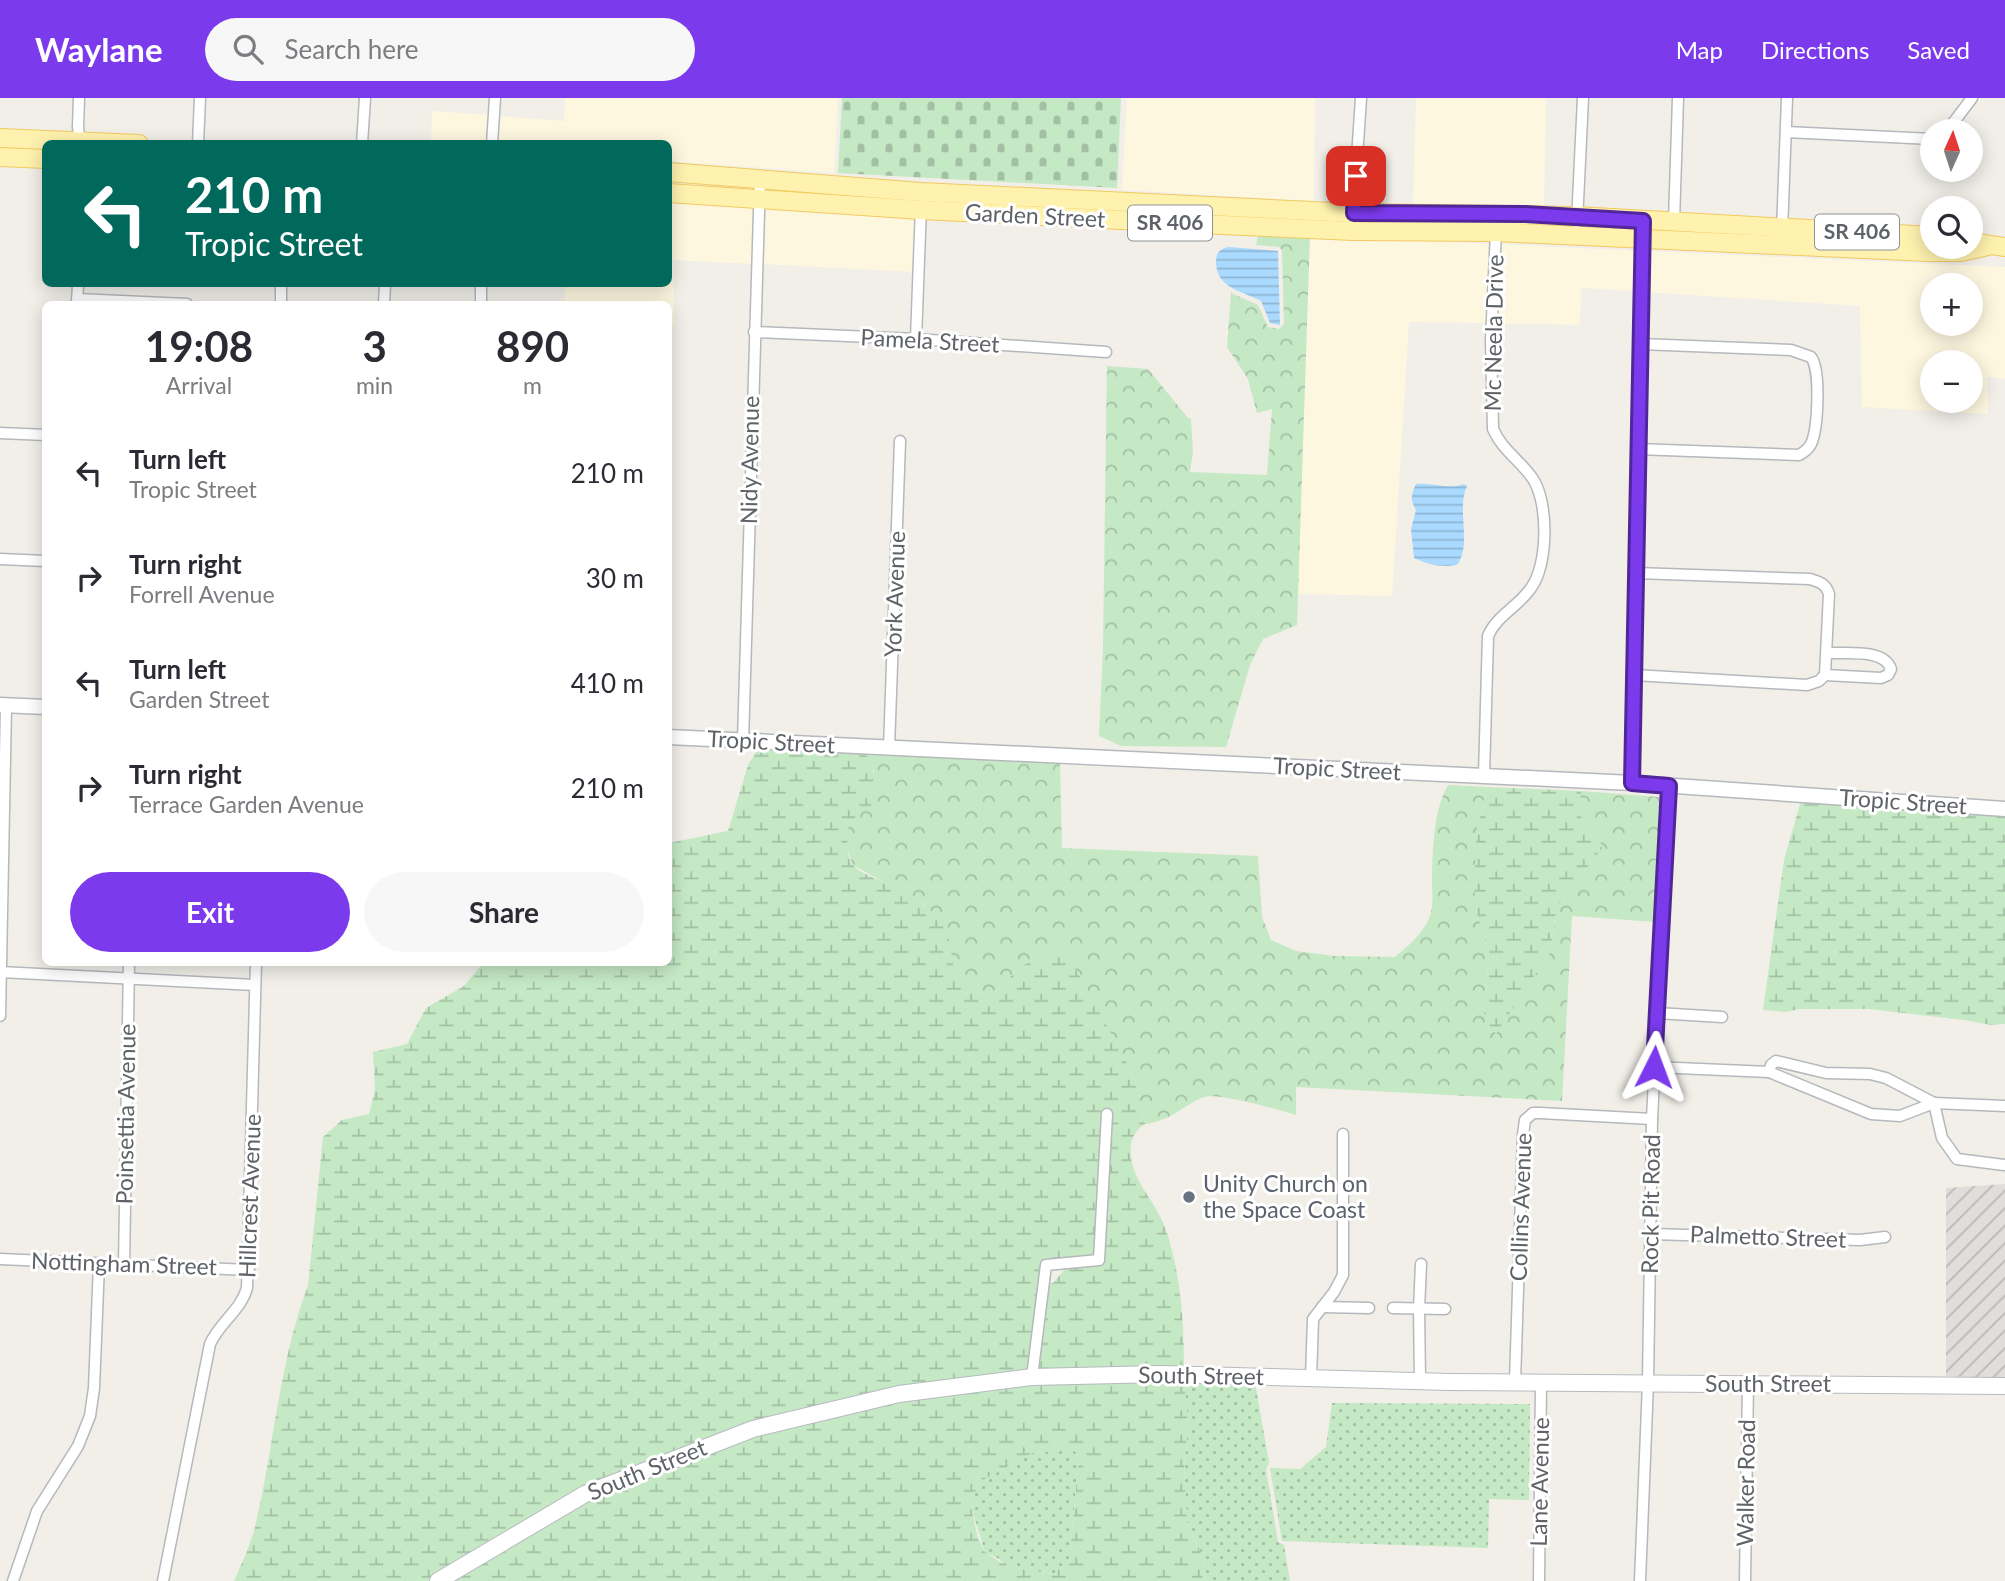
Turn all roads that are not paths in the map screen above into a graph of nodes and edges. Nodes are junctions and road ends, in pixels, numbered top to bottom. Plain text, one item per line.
1 (79, 98) edge
2 (200, 98) edge
3 (365, 98) edge
4 (495, 98) edge
5 (1361, 98) edge
6 (1583, 98) edge
7 (1678, 98) edge
8 (1787, 98) edge
9 (1972, 98) edge
10 (1956, 119) edge
11 (1786, 132) junction
12 (0, 138) edge
13 (1920, 138) edge
14 (42, 140) edge
15 (80, 140) edge
16 (198, 140) edge
17 (362, 140) edge
18 (492, 140) edge
19 (0, 157) edge
20 (42, 159) edge
21 (672, 172) edge
22 (760, 179) junction
23 (845, 185) junction
24 (672, 194) edge
25 (759, 199) junction
26 (921, 201) junction
27 (843, 205) junction
28 (1202, 206) junction
29 (1033, 207) junction
30 (1577, 216) junction
31 (1353, 222) junction
32 (1674, 222) junction
33 (1201, 225) junction
34 (1642, 229) junction
35 (1496, 232) junction
36 (1576, 235) junction
37 (1782, 236) junction
38 (1920, 236) edge
39 (1997, 247) edge
40 (754, 332) junction
41 (916, 340) junction
42 (1640, 344) junction
43 (1106, 352) dead end
44 (0, 433) edge
45 (42, 435) edge
46 (900, 441) dead end
47 (1637, 449) junction
48 (0, 559) edge
49 (42, 561) edge
50 (1636, 573) junction
51 (1827, 653) junction
52 (1634, 675) junction
53 (1825, 675) junction
54 (3, 706) edge
55 (42, 708) edge
56 (672, 737) edge
57 (743, 741) junction
58 (889, 748) junction
59 (1484, 775) junction
60 (1632, 783) junction
61 (1669, 786) junction
62 (2005, 809) edge
63 (129, 966) edge
64 (256, 966) edge
65 (1, 972) edge
66 (129, 978) junction
67 (255, 985) junction
68 (1657, 1013) junction
69 (0, 1016) edge
70 (1722, 1017) dead end
71 (1654, 1067) junction
72 (1769, 1072) junction
73 (1934, 1103) junction
74 (2005, 1106) edge
75 (1107, 1114) dead end
76 (1652, 1119) junction
77 (1343, 1134) dead end
78 (2004, 1165) edge
79 (1651, 1234) junction
80 (1885, 1237) dead end
81 (0, 1259) edge
82 (99, 1264) junction
83 (1421, 1264) dead end
84 (124, 1265) junction
85 (249, 1269) junction
86 (1322, 1307) junction
87 (1369, 1308) dead end
88 (1393, 1308) dead end
89 (1419, 1309) junction
90 (1444, 1309) dead end
91 (1032, 1377) junction
92 (1311, 1378) junction
93 (1420, 1381) junction
94 (1516, 1382) junction
95 (1541, 1382) junction
96 (1648, 1383) junction
97 (1748, 1384) junction
98 (2005, 1386) edge
99 (13, 1581) edge
100 (163, 1581) edge
101 (438, 1581) edge
102 (1539, 1581) edge
103 (1640, 1581) edge
104 (1745, 1581) edge

1 - 15 street
2 - 16 street
3 - 17 street
4 - 18 street
5 - 31 street
6 - 30 street
7 - 32 street
8 - 11 street
9 - 10 street
11 - 13 street
11 - 37 street
12 - 14 main road
19 - 20 main road
21 - 22 main road, Garden Street / SR 406
22 - 23 main road, Garden Street / SR 406
22 - 25 street, Nidy Avenue
23 - 26 main road, Garden Street / SR 406
23 - 27 street
24 - 25 main road, Garden Street / SR 406
25 - 27 main road, Garden Street / SR 406
25 - 40 street, Nidy Avenue
26 - 27 main road, Garden Street / SR 406
26 - 29 main road, Garden Street / SR 406
26 - 41 street
28 - 29 main road, Garden Street / SR 406
28 - 31 main road, Garden Street / SR 406
28 - 33 street
29 - 33 main road, Garden Street / SR 406
30 - 31 main road, Garden Street / SR 406
30 - 34 main road, Garden Street / SR 406
30 - 36 street
31 - 33 main road, Garden Street / SR 406
31 - 35 main road, Garden Street / SR 406
32 - 34 main road, Garden Street / SR 406
32 - 37 main road, Garden Street / SR 406
34 - 36 main road, Garden Street / SR 406
34 - 37 main road, Garden Street / SR 406
34 - 42 street
35 - 36 main road, Garden Street / SR 406
35 - 59 street, Mc Neela Drive
37 - 38 main road, Garden Street / SR 406
37 - 39 main road, Garden Street / SR 406
40 - 41 street, Pamela Street
40 - 57 street, Nidy Avenue
41 - 43 street, Pamela Street
42 - 47 street
42 - 47 street
44 - 45 street
46 - 58 street, York Avenue
47 - 50 street
48 - 49 street
50 - 51 street
50 - 52 street
51 - 53 street
51 - 53 street
52 - 53 street
52 - 60 street
54 - 55 street
54 - 65 street
56 - 57 street, Tropic Street
57 - 58 street, Tropic Street
58 - 59 street, Tropic Street
59 - 60 street, Tropic Street
60 - 61 street, Tropic Street
61 - 62 street, Tropic Street
61 - 68 street, Rock Pit Road
63 - 66 street, Poinsettia Avenue
64 - 67 street, Hillcrest Avenue
65 - 66 street
65 - 69 street
66 - 67 street
66 - 84 street, Poinsettia Avenue
67 - 85 street, Hillcrest Avenue
68 - 70 street
68 - 71 street, Rock Pit Road
71 - 72 street
71 - 76 street, Rock Pit Road
72 - 73 street
72 - 73 street
73 - 74 street
73 - 78 street
75 - 91 street
76 - 79 street, Rock Pit Road
76 - 94 street, Collins Avenue
77 - 86 street
79 - 80 street, Palmetto Street
79 - 96 street, Rock Pit Road
81 - 82 street, Nottingham Street
82 - 84 street, Nottingham Street
82 - 99 street
83 - 89 street
84 - 85 street, Nottingham Street
85 - 100 street, Hillcrest Avenue
86 - 87 street
86 - 92 street
88 - 89 street
89 - 90 street
89 - 93 street
91 - 92 main road, South Street
91 - 101 main road, South Street
92 - 93 main road, South Street
93 - 94 main road, South Street
94 - 95 main road, South Street
95 - 96 main road, South Street
95 - 102 street, Lane Avenue
96 - 97 main road, South Street
96 - 103 street, Rock Pit Road
97 - 98 main road, South Street
97 - 104 street, Walker Road

